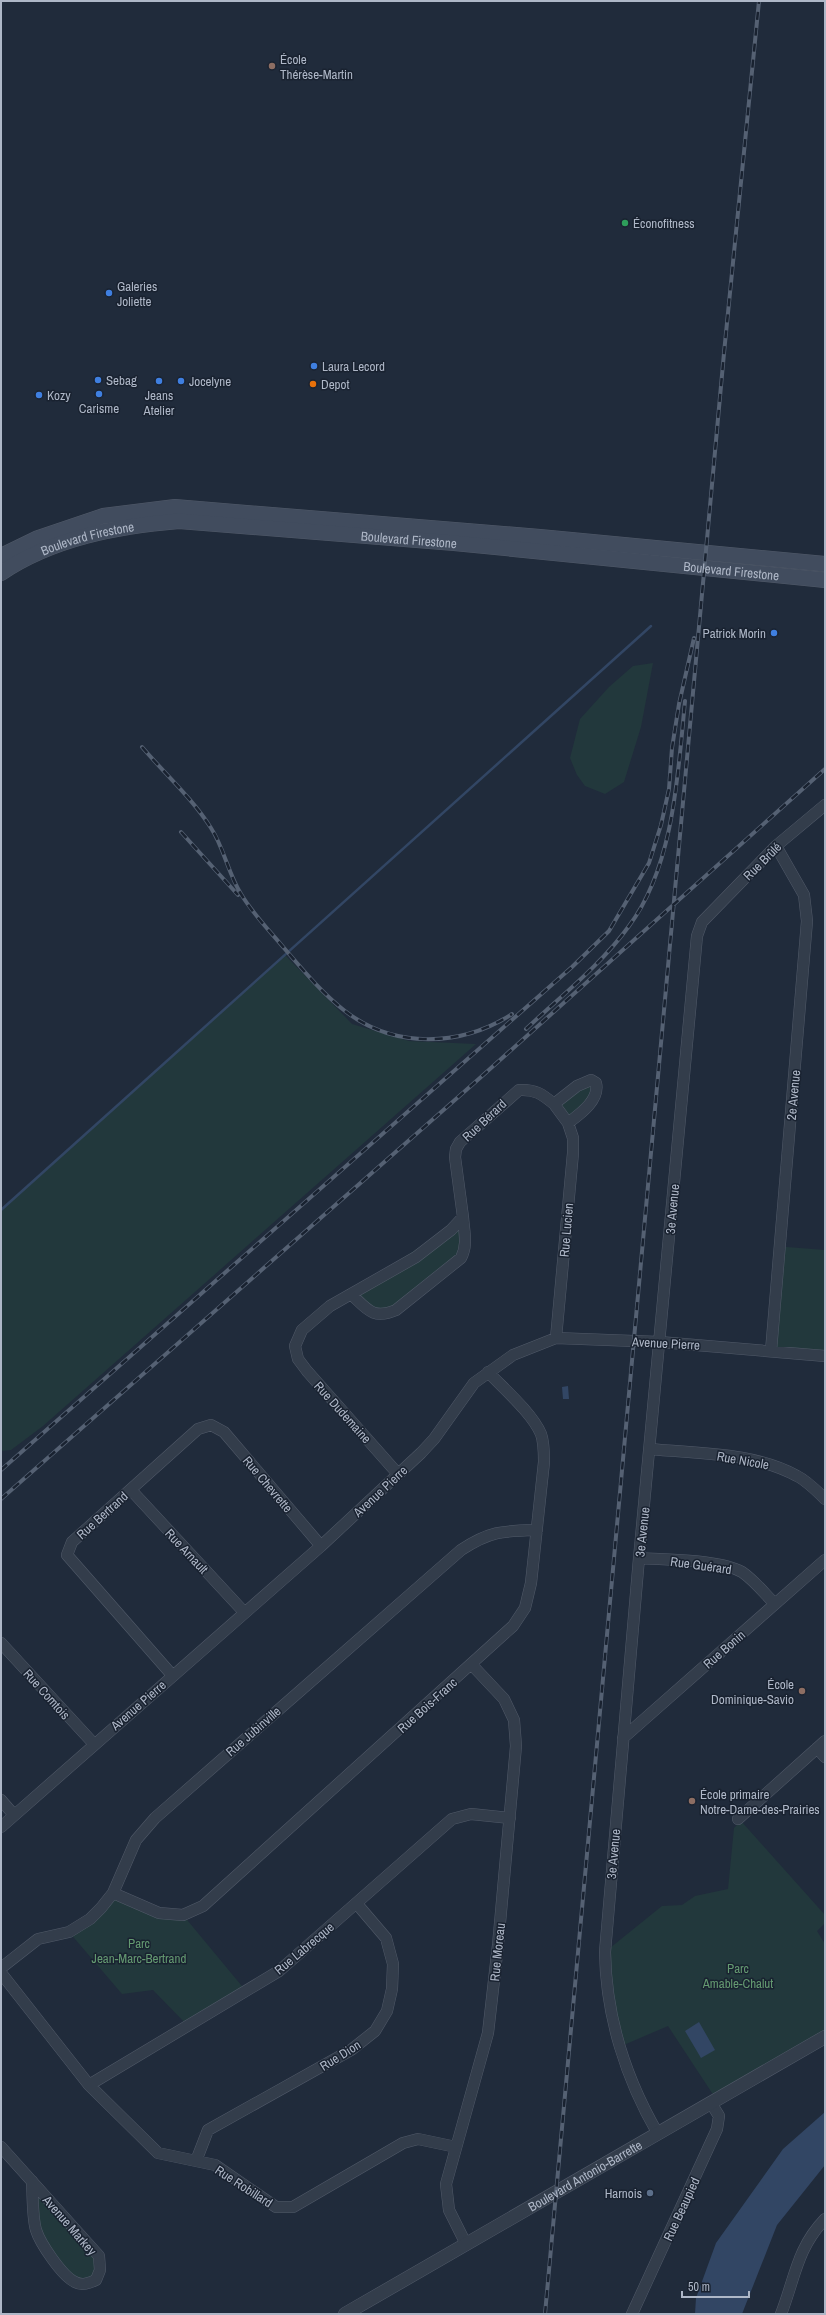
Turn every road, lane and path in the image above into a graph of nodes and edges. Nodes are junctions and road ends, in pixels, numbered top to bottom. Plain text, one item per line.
1 (1, 556) edge
2 (825, 564) edge
3 (1, 573) edge
4 (825, 580) edge
5 (825, 805) edge
6 (776, 846) junction
7 (702, 922) joint
8 (554, 1104) junction
9 (568, 1123) junction
10 (463, 1217) junction
11 (351, 1294) junction
12 (556, 1338) junction
13 (660, 1342) junction
14 (771, 1351) junction
15 (825, 1356) edge
16 (488, 1372) junction
17 (211, 1425) joint
18 (650, 1449) junction
19 (398, 1474) junction
20 (131, 1490) junction
21 (825, 1499) edge
22 (537, 1530) junction
23 (320, 1546) junction
24 (639, 1558) junction
25 (825, 1560) edge
26 (775, 1604) junction
27 (244, 1612) junction
28 (1, 1643) edge
29 (472, 1665) junction
30 (172, 1675) junction
31 (623, 1738) junction
32 (94, 1744) junction
33 (821, 1744) edge
34 (825, 1757) edge
35 (1, 1800) edge
36 (14, 1815) junction
37 (510, 1818) junction
38 (738, 1818) dead end
39 (1, 1827) edge
40 (113, 1894) junction
41 (357, 1904) junction
42 (1, 1968) edge
43 (1, 1973) edge
44 (825, 2037) edge
45 (89, 2085) junction
46 (711, 2104) junction
47 (658, 2134) junction
48 (1, 2147) edge
49 (456, 2147) junction
50 (196, 2161) junction
51 (32, 2181) junction
52 (825, 2219) edge
53 (466, 2244) junction
54 (345, 2314) edge
55 (632, 2314) edge
56 (781, 2314) edge

1 - 2 main road, Boulevard Firestone
3 - 4 main road, Boulevard Firestone
5 - 6 street, Rue Brûlé
6 - 7 street, Rue Brûlé
6 - 14 street, 2e Avenue
7 - 13 street, 3e Avenue
8 - 9 street, Rue Lucien
8 - 9 street
8 - 10 street, Rue Bérard
9 - 12 street, Rue Lucien
10 - 11 street
10 - 11 street, Rue Bérard
11 - 19 street, Rue Dudemaine
12 - 13 street, Avenue Pierre
12 - 16 street, Avenue Pierre
13 - 14 street, Avenue Pierre
13 - 18 street, 3e Avenue
14 - 15 street, Avenue Pierre
16 - 19 street, Avenue Pierre
16 - 22 street, Rue Bois-Franc
17 - 20 street, Rue Bertrand
17 - 23 street, Rue Chevrette
18 - 21 street, Rue Nicole
18 - 24 street, 3e Avenue
19 - 23 street, Avenue Pierre
20 - 27 street, Rue Arnault
20 - 30 street, Rue Bertrand
22 - 29 street, Rue Bois-Franc
22 - 40 street, Rue Jubinville
23 - 27 street, Avenue Pierre
24 - 26 street, Rue Guérard
24 - 31 street, 3e Avenue
25 - 26 street, Rue Bonin
26 - 31 street, Rue Bonin
27 - 30 street, Avenue Pierre
28 - 32 street, Rue Comtois
29 - 37 street, Rue Moreau
29 - 40 street, Rue Bois-Franc
30 - 32 street, Avenue Pierre
31 - 47 street, 3e Avenue
32 - 36 street, Avenue Pierre
33 - 34 street
33 - 38 street
35 - 36 street
36 - 39 street, Avenue Pierre
37 - 41 street, Rue Labrecque
37 - 49 street, Rue Moreau
40 - 42 street, Rue Jubinville
41 - 45 street, Rue Labrecque
41 - 50 street, Rue Dion
43 - 45 street, Rue Robillard
44 - 46 street, Boulevard Antonio-Barrette
45 - 50 street, Rue Robillard
46 - 47 street, Boulevard Antonio-Barrette
46 - 55 street, Rue Beaupied
47 - 53 street, Boulevard Antonio-Barrette
48 - 51 street, Avenue Markey
49 - 50 street, Rue Robillard
49 - 53 street, Rue Moreau
51 - 51 street, Avenue Markey
52 - 56 street
53 - 54 street, Boulevard Antonio-Barrette

